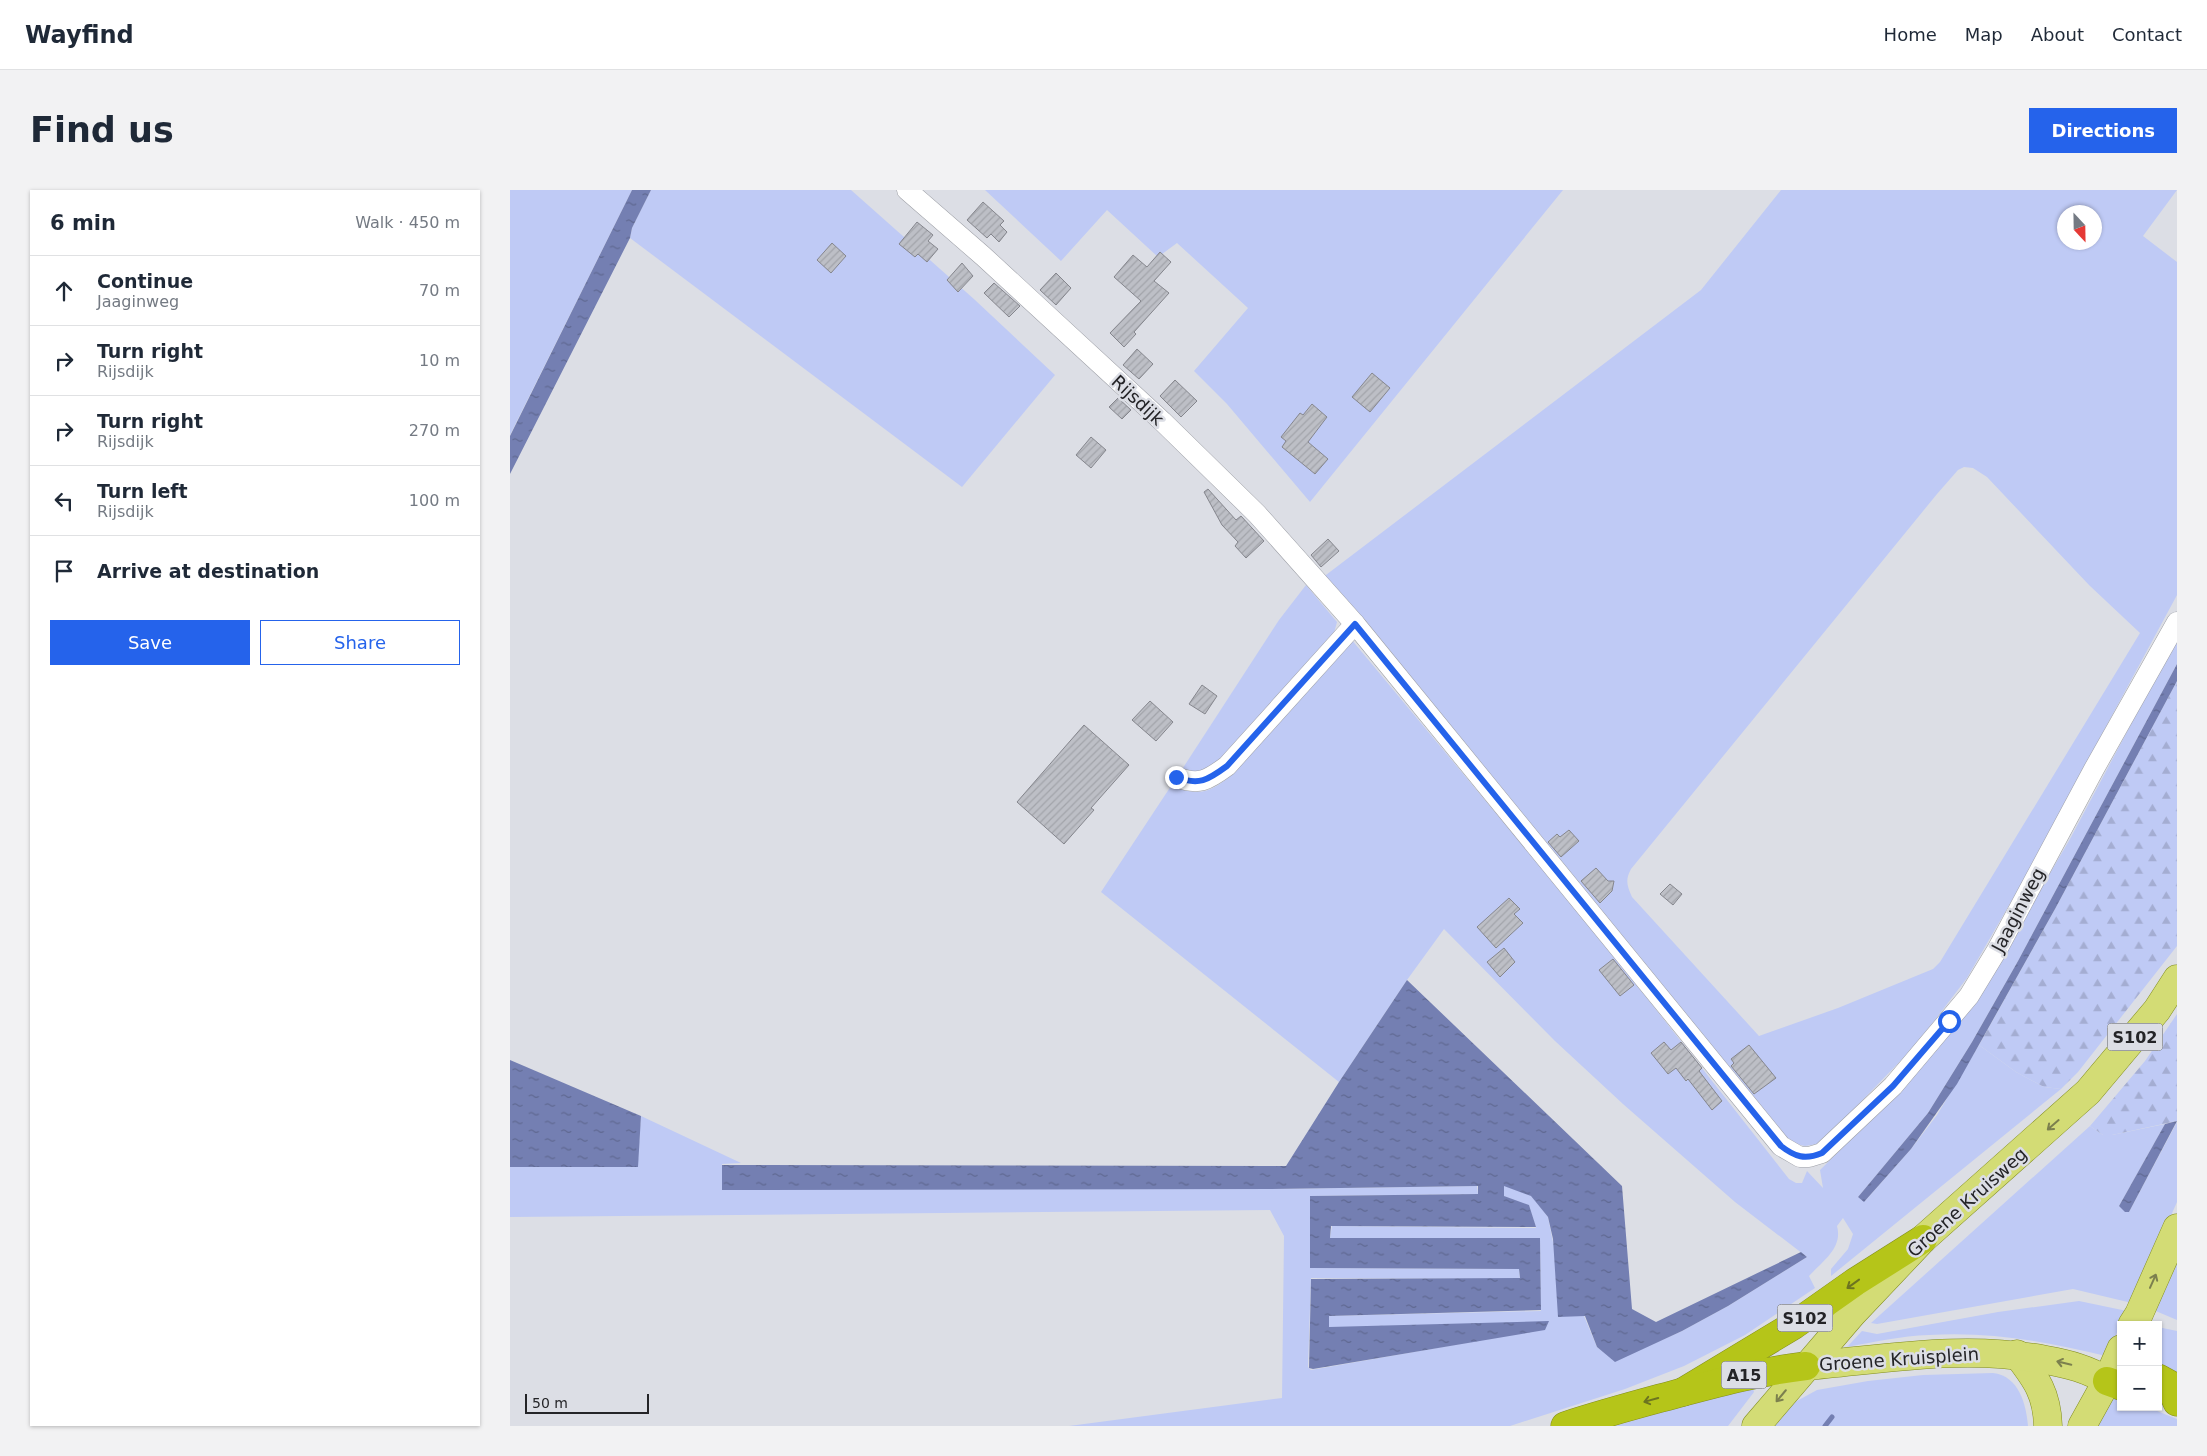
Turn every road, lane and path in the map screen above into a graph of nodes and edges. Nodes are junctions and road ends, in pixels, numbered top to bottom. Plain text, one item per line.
1 (907, 190) edge
2 (2177, 622) edge
3 (1355, 624) junction
4 (1176, 777) dead end
5 (2177, 979) edge
6 (1809, 1158) joint
7 (2177, 1228) edge
8 (1924, 1239) junction
9 (2135, 1321) edge
10 (2017, 1354) junction
11 (1806, 1366) junction
12 (2118, 1366) edge
13 (2162, 1380) edge
14 (2114, 1384) edge
15 (1683, 1392) junction
16 (2162, 1401) edge
17 (2177, 1403) edge
18 (1565, 1426) edge
19 (1756, 1426) edge
20 (2048, 1426) edge
21 (2082, 1426) edge

1 - 3 street, Rijsdijk
2 - 6 street, Jaaginweg
3 - 4 street
3 - 6 street, Rijsdijk
5 -> 8 main road, Groene Kruisweg / S102
9 -> 7 main road
8 - 11 main road, Groene Kruisweg / S102
8 -> 15 highway, S102
10 - 11 main road, Groene Kruisplein
14 -> 10 main road, Groene Kruisplein
10 - 20 main road
11 - 15 highway, A15
11 -> 19 main road, Groene Kruisweg / S102
12 - 14 main road
13 - 17 highway
14 - 21 main road
15 -> 18 highway, A15
16 - 17 highway

